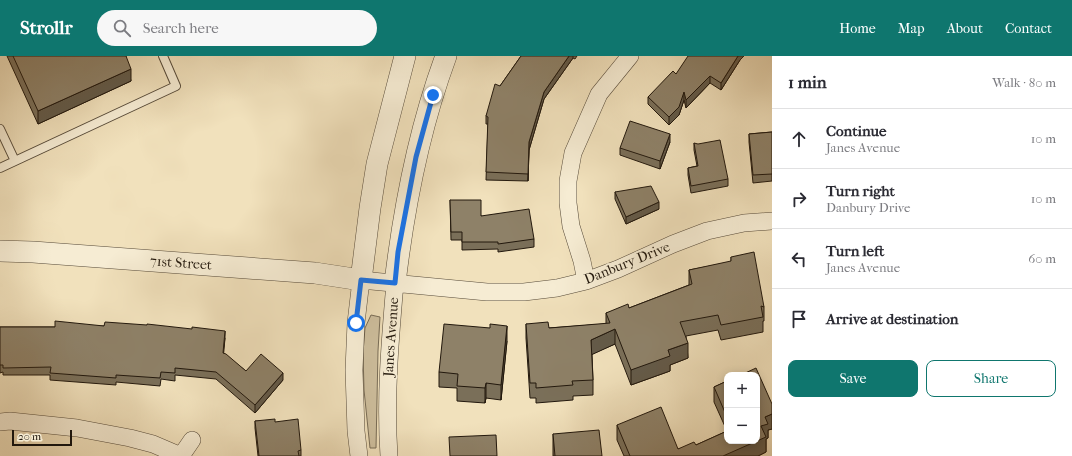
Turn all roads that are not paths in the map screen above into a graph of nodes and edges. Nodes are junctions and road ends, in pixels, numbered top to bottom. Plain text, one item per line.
1 (163, 56) edge
2 (405, 56) edge
3 (446, 56) edge
4 (630, 56) edge
5 (0, 129) edge
6 (15, 161) junction
7 (0, 168) edge
8 (772, 221) edge
9 (0, 251) edge
10 (361, 280) junction
11 (586, 281) junction
12 (395, 283) junction
13 (0, 422) edge
14 (192, 440) dead end
15 (359, 456) edge
16 (389, 456) edge

1 - 6 lane
2 - 10 street
3 - 12 street, Janes Avenue
4 - 11 street
5 - 6 lane
6 - 7 lane
8 - 11 street, Danbury Drive
9 - 10 street, 71st Street
10 - 12 street, Danbury Drive
10 - 15 street
11 - 12 street, Danbury Drive
12 - 16 street, Janes Avenue
13 - 14 street

